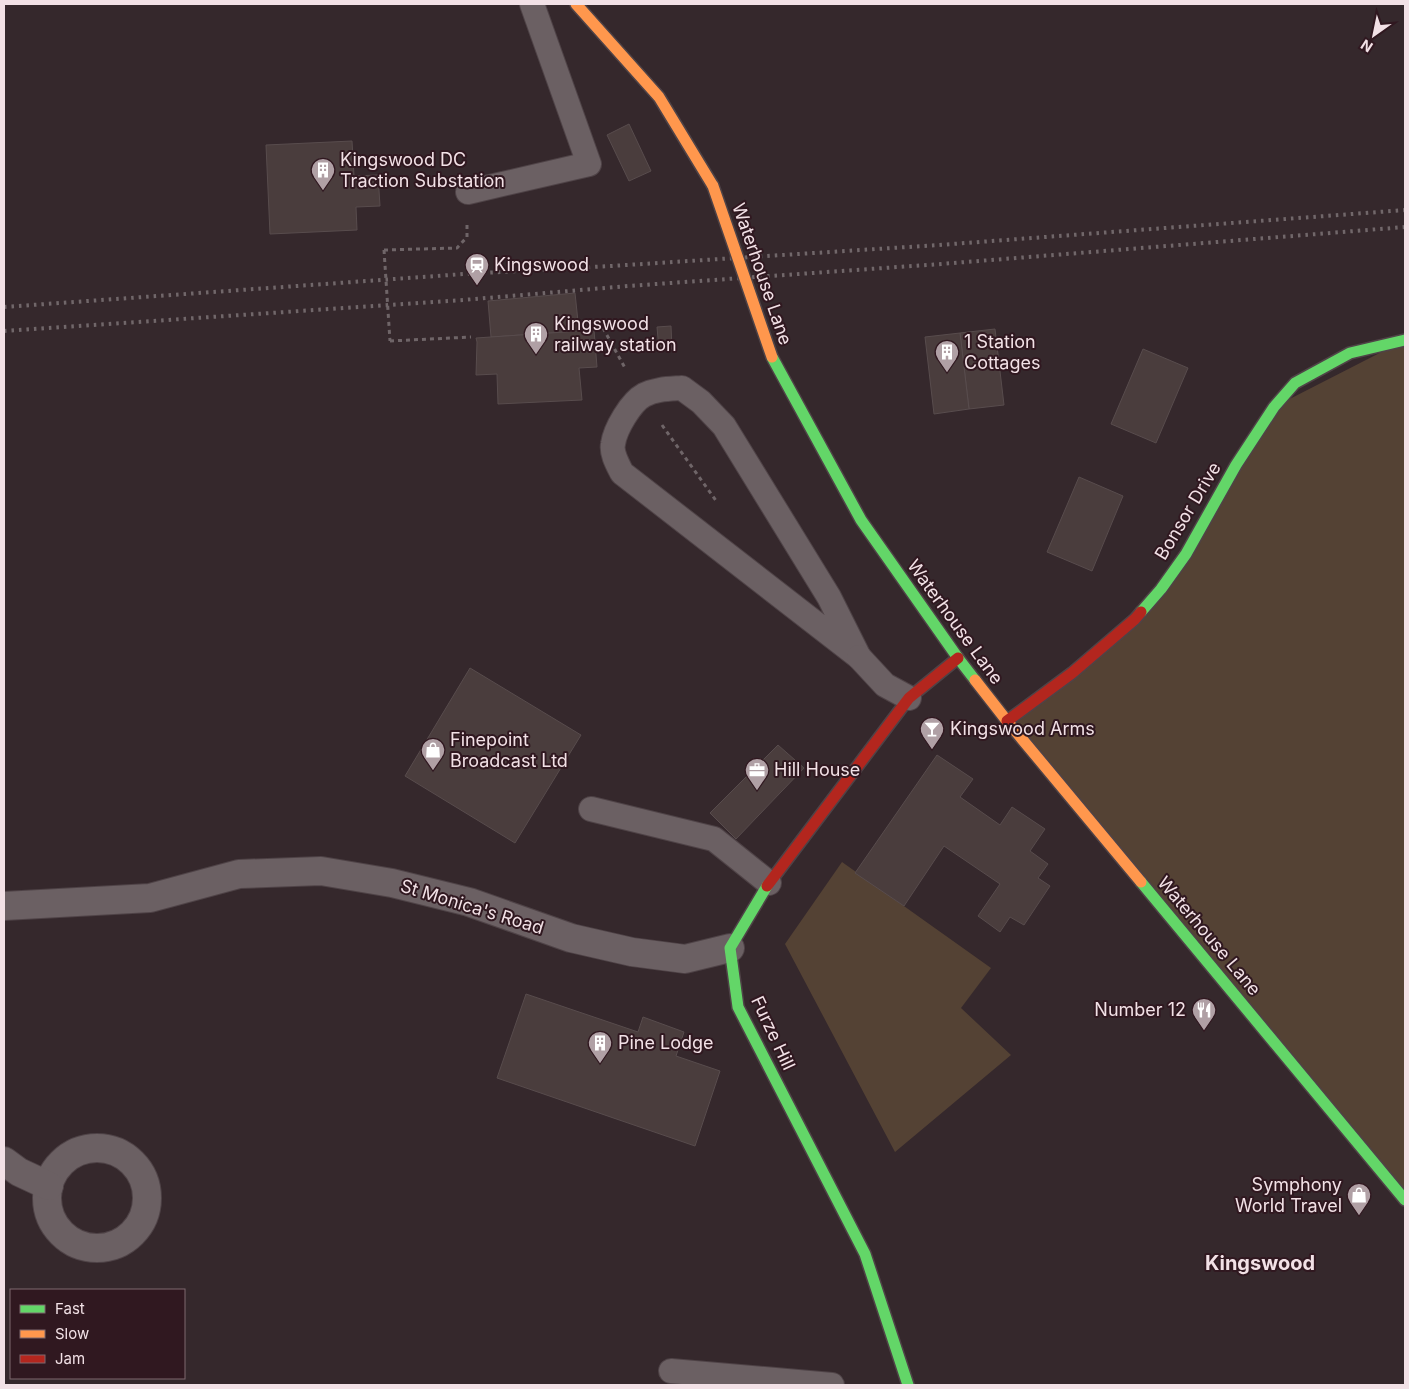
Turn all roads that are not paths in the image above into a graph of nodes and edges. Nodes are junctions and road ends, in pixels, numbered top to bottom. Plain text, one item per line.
1 (532, 4) edge
2 (576, 4) edge
3 (468, 192) dead end
4 (1405, 340) edge
5 (859, 657) junction
6 (958, 658) junction
7 (909, 698) junction
8 (1007, 721) junction
9 (591, 809) dead end
10 (768, 883) junction
11 (4, 906) edge
12 (730, 948) junction
13 (4, 1161) edge
14 (48, 1186) dead end
15 (1405, 1200) edge
16 (671, 1371) dead end
17 (832, 1385) edge
18 (908, 1385) edge

1 - 3 lane
2 - 6 street, Waterhouse Lane, bridge
4 - 8 street, Bonsor Drive
5 - 5 lane
5 - 7 lane
6 - 7 street
6 - 8 street, Waterhouse Lane
7 - 10 street
8 - 15 street, Waterhouse Lane
9 - 10 lane
10 - 12 street
11 - 12 street, St Monica's Road
12 - 18 street, Furze Hill
13 - 14 street
16 - 17 lane

